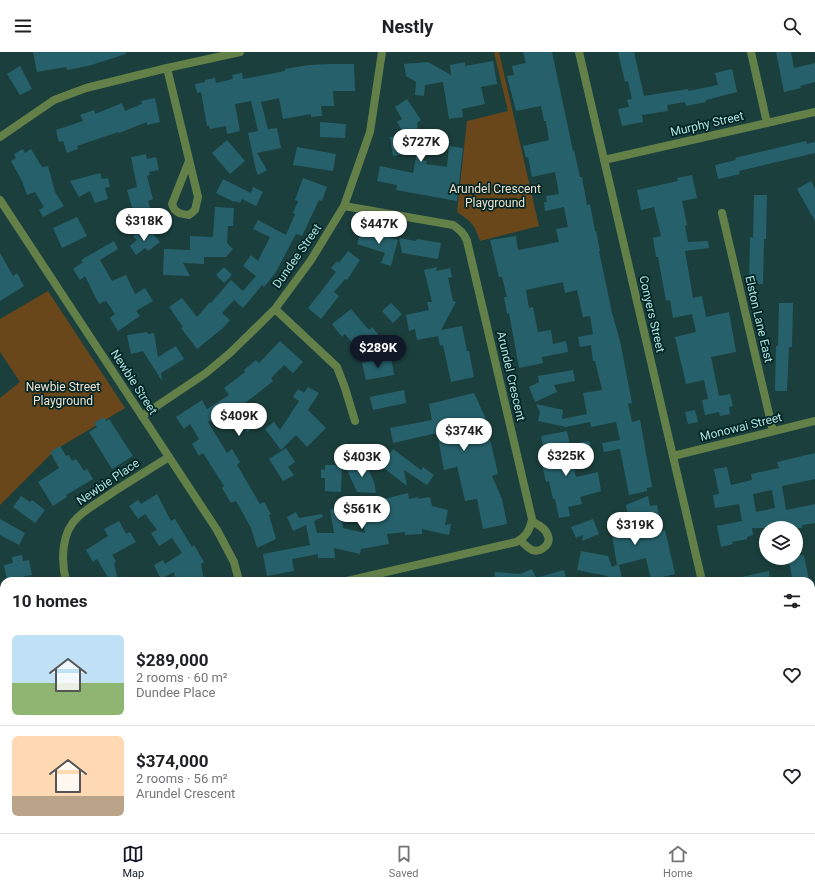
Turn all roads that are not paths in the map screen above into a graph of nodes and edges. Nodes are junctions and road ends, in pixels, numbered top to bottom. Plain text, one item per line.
1 (240, 52) edge
2 (382, 52) edge
3 (579, 52) edge
4 (751, 52) edge
5 (167, 68) junction
6 (815, 112) edge
7 (767, 123) junction
8 (0, 137) edge
9 (604, 160) junction
10 (189, 161) junction
11 (0, 200) edge
12 (344, 206) junction
13 (722, 213) dead end
14 (275, 309) junction
15 (142, 416) junction
16 (355, 421) dead end
17 (815, 421) edge
18 (773, 431) junction
19 (673, 456) junction
20 (169, 457) junction
21 (532, 521) junction
22 (520, 540) junction
23 (65, 577) edge
24 (238, 577) edge
25 (364, 577) edge
26 (701, 577) edge

1 - 5 street
2 - 12 street, Dundee Street
3 - 9 street, Conyers Street
4 - 7 street
5 - 8 street
5 - 10 street
6 - 7 street, Murphy Street
7 - 9 street, Murphy Street
9 - 19 street, Conyers Street
10 - 10 street
11 - 15 street, Newbie Street
12 - 14 street, Dundee Street
12 - 21 street, Arundel Crescent
13 - 18 street, Elston Lane East
14 - 15 street, Dundee Street
14 - 16 street
15 - 20 street, Newbie Street
17 - 18 street, Monowai Street
18 - 19 street, Monowai Street
19 - 26 street, Conyers Street
20 - 23 street, Newbie Place
20 - 24 street, Newbie Street
21 - 22 street
21 - 22 street
22 - 25 street

